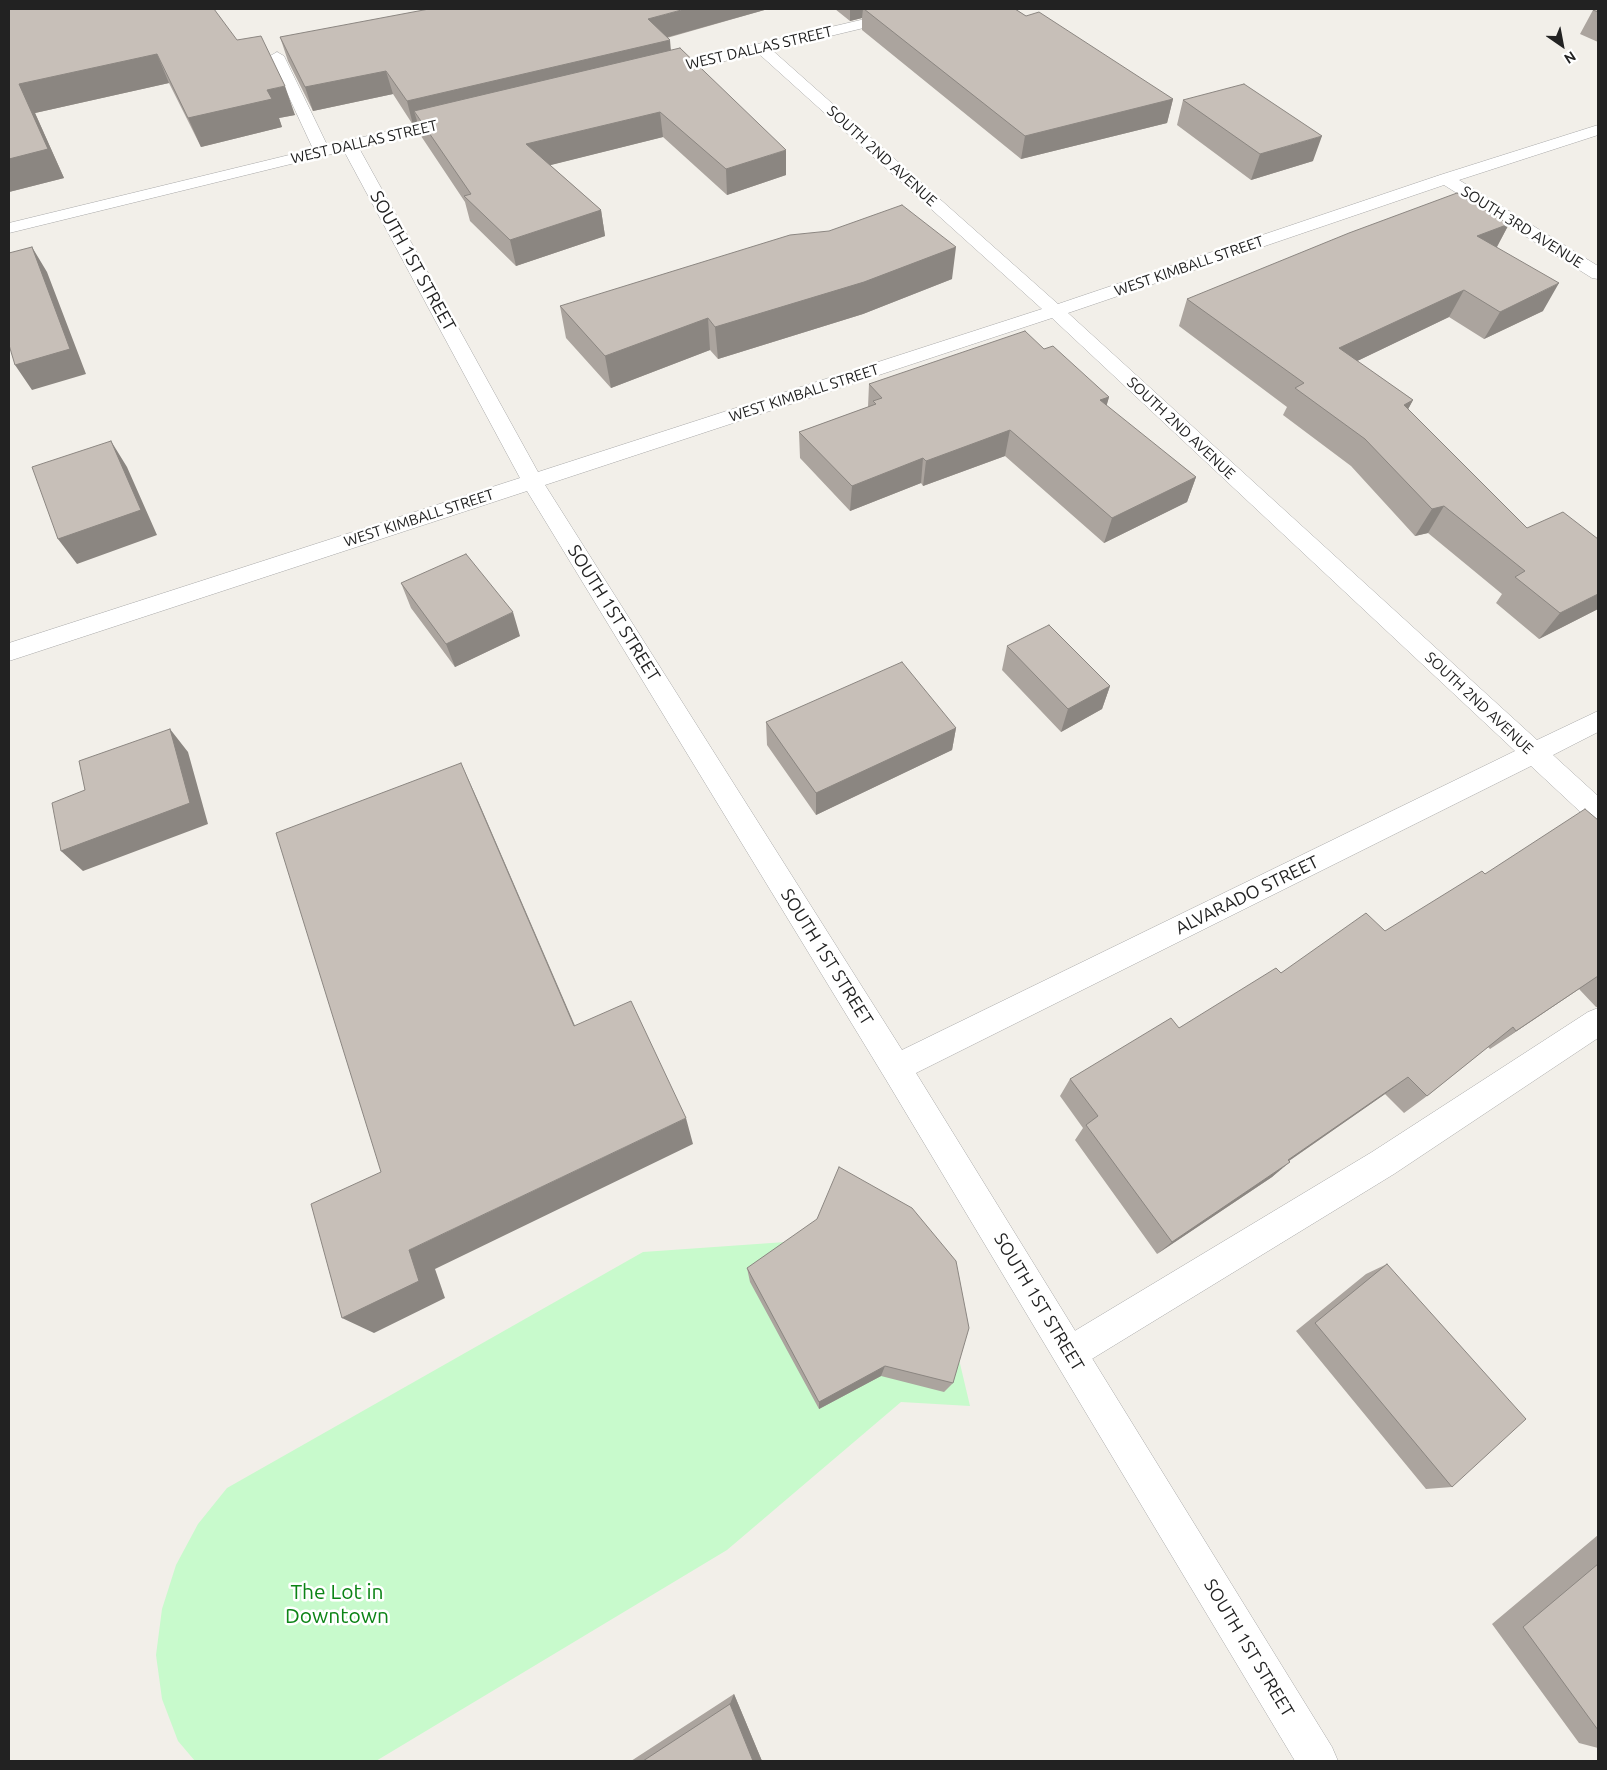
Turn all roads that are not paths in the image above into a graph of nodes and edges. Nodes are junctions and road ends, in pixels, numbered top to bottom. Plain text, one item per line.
1 (925, 9) edge
2 (761, 48) junction
3 (277, 56) dead end
4 (646, 75) edge
5 (474, 116) edge
6 (1598, 130) edge
7 (336, 148) junction
8 (1446, 179) junction
9 (9, 228) edge
10 (1598, 274) edge
11 (1055, 311) junction
12 (532, 481) junction
13 (9, 652) edge
14 (1598, 721) edge
15 (1533, 754) junction
16 (1598, 812) edge
17 (1598, 1022) edge
18 (896, 1068) junction
19 (1070, 1352) junction
20 (1307, 1757) edge

1 - 2 street, WEST DALLAS STREET
2 - 4 street, WEST DALLAS STREET
2 - 11 street, SOUTH 2ND AVENUE
3 - 7 street, SOUTH 1ST STREET
5 - 7 street, WEST DALLAS STREET
6 - 8 street, WEST KIMBALL STREET
7 - 9 street, WEST DALLAS STREET
7 - 12 street, SOUTH 1ST STREET
8 - 10 street, SOUTH 3RD AVENUE
8 - 11 street, WEST KIMBALL STREET
11 - 12 street, WEST KIMBALL STREET
11 - 15 street, SOUTH 2ND AVENUE
12 - 13 street, WEST KIMBALL STREET
12 - 18 street, SOUTH 1ST STREET
14 - 15 street, ALVARADO STREET
15 - 16 street, SOUTH 2ND AVENUE
15 - 18 street, ALVARADO STREET
17 - 19 street
18 - 19 street, SOUTH 1ST STREET
19 - 20 street, SOUTH 1ST STREET

